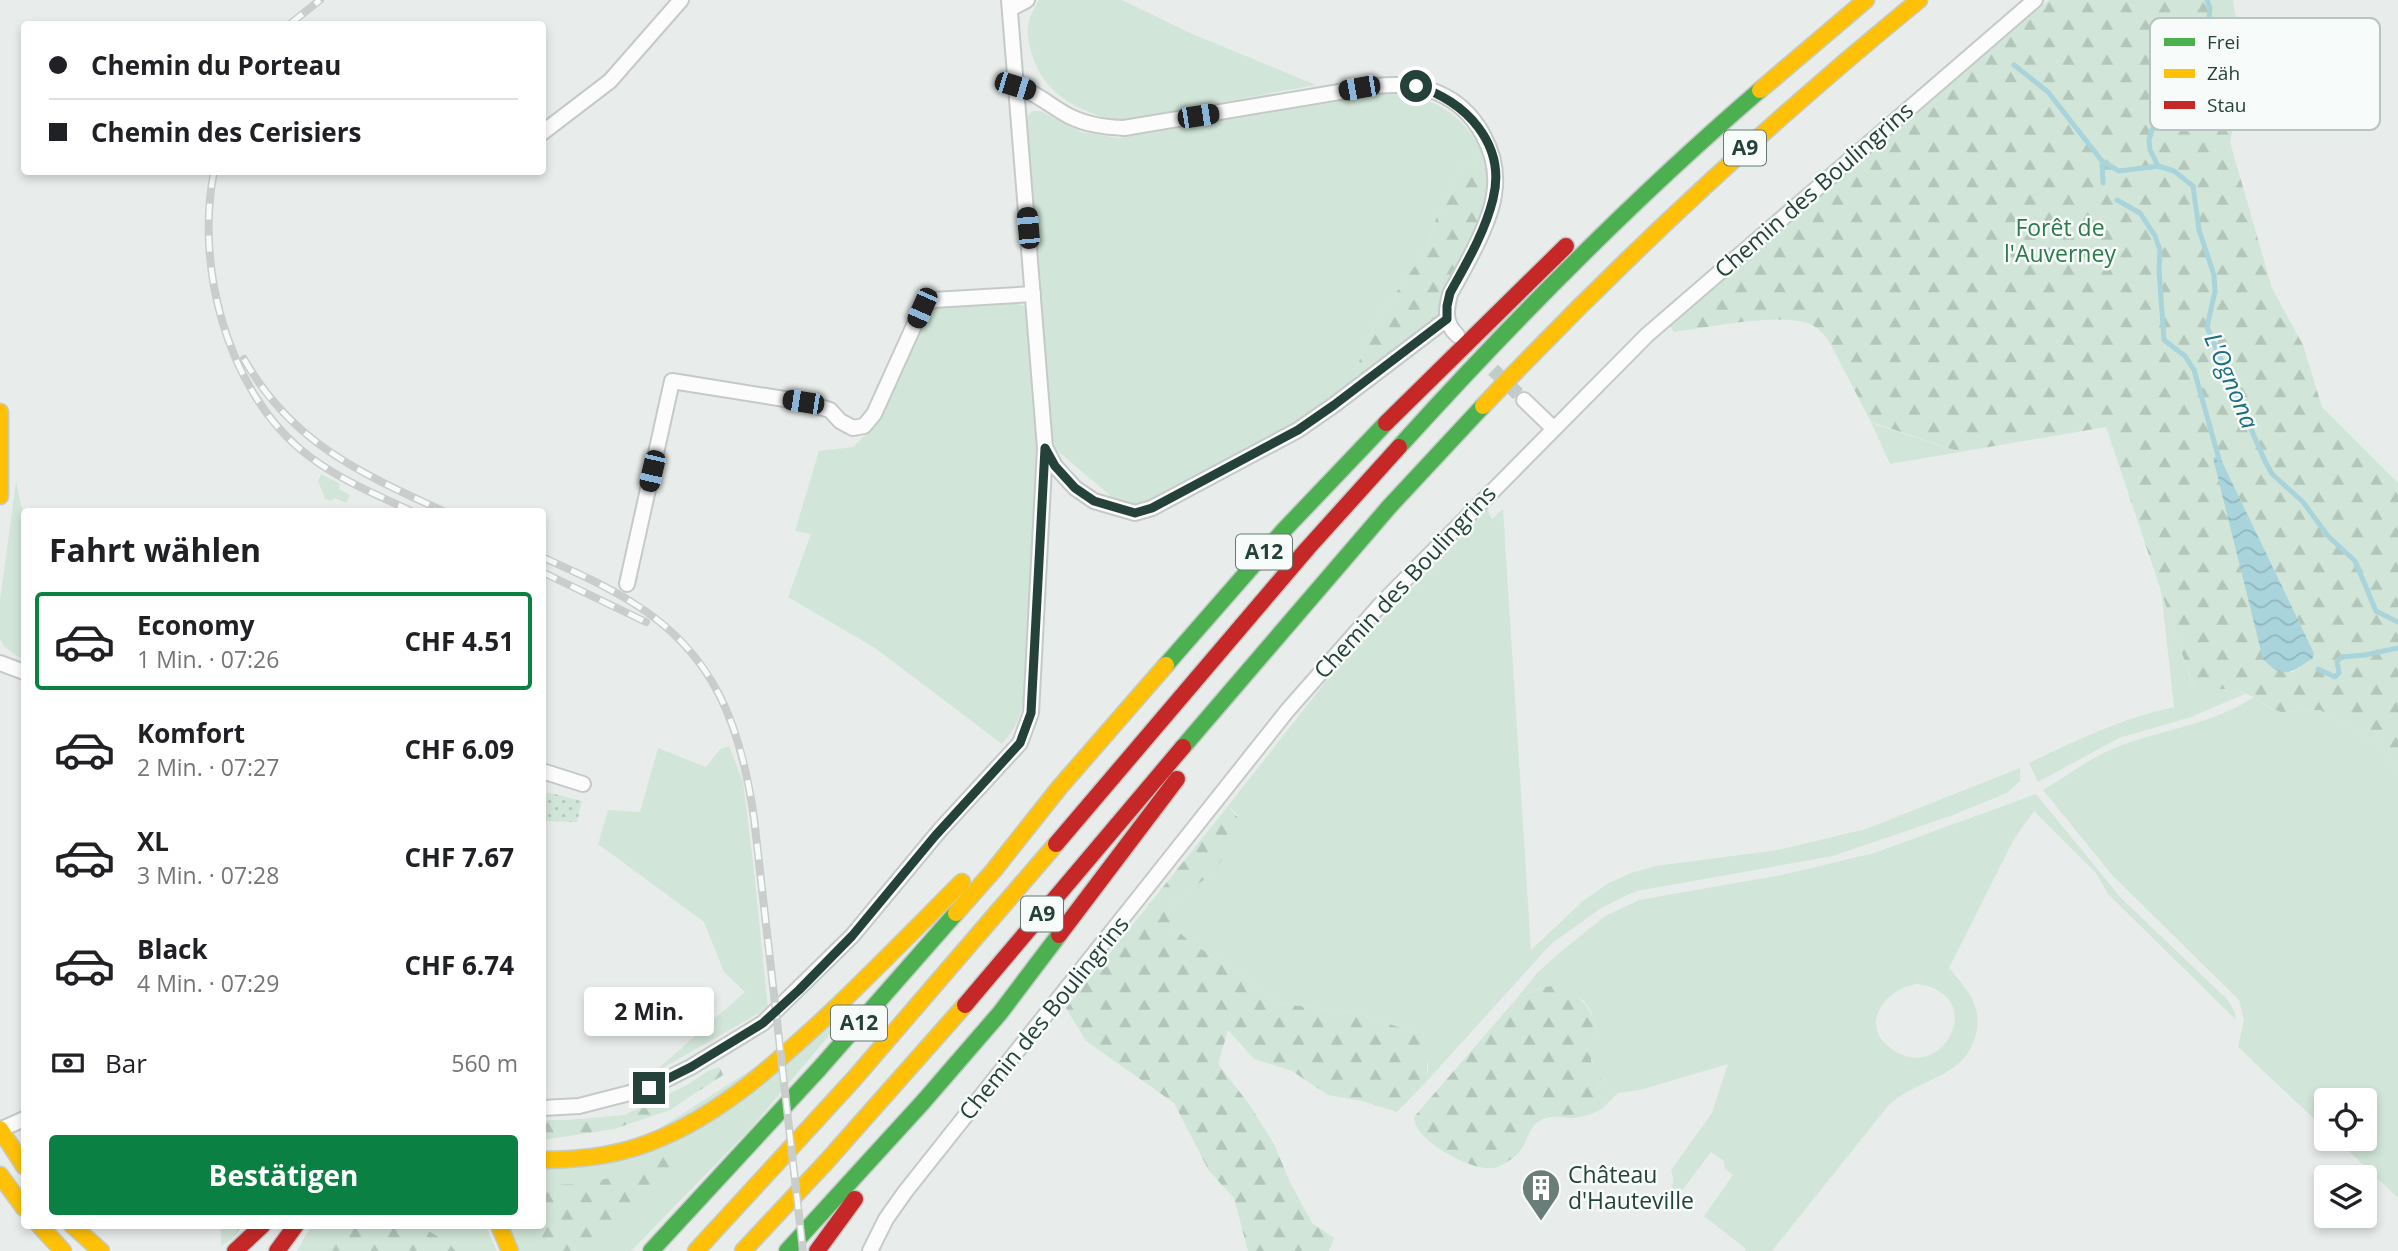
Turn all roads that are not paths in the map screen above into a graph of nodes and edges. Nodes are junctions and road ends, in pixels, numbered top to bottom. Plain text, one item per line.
1 (681, 0) edge
2 (1027, 0) edge
3 (1866, 0) edge
4 (1919, 0) edge
5 (2035, 0) edge
6 (1010, 5) edge
7 (1015, 86) junction
8 (1716, 129) junction
9 (546, 130) edge
10 (1611, 204) dead end
11 (1581, 232) dead end
12 (1033, 294) junction
13 (1447, 319) junction
14 (1457, 335) dead end
15 (1524, 400) tunnel mouth
16 (0, 412) edge
17 (1553, 428) junction
18 (1045, 448) junction
19 (0, 496) edge
20 (1334, 571) junction
21 (627, 584) dead end
22 (0, 663) edge
23 (21, 671) edge
24 (546, 772) edge
25 (583, 784) dead end
26 (1059, 788) junction
27 (1000, 1013) junction
28 (546, 1108) edge
29 (21, 1120) edge
30 (0, 1130) edge
31 (546, 1160) edge
32 (21, 1162) edge
33 (0, 1175) edge
34 (21, 1204) edge
35 (42, 1229) edge
36 (77, 1229) edge
37 (259, 1229) edge
38 (267, 1229) edge
39 (293, 1229) edge
40 (501, 1229) edge
41 (281, 1247) edge
42 (63, 1251) edge
43 (102, 1251) edge
44 (235, 1251) edge
45 (251, 1251) edge
46 (510, 1251) edge
47 (651, 1251) edge
48 (696, 1251) edge
49 (743, 1251) edge
50 (787, 1251) edge
51 (817, 1251) edge
52 (870, 1251) edge

1 - 9 street
2 - 6 street
3 - 8 main road, A9
4 - 20 main road, A9
5 - 17 street, Chemin des Boulingrins
6 - 7 street
7 - 12 street
7 - 13 street
8 - 10 main road
8 - 48 main road, A9
11 - 26 main road, A12
12 - 18 street
12 - 21 street
13 - 14 street
13 - 18 street
15 - 17 street
16 - 19 main road
17 - 52 street, Chemin des Boulingrins
18 - 28 street
20 - 27 main road
20 - 49 main road, A9
22 - 23 street
24 - 25 street
26 - 31 main road
26 - 47 main road, A12
27 - 50 main road
27 - 51 main road
29 - 30 street
30 - 32 main road
33 - 34 main road
35 - 42 main road
36 - 43 main road
37 - 44 main road
38 - 45 main road
39 - 41 main road
40 - 46 main road

